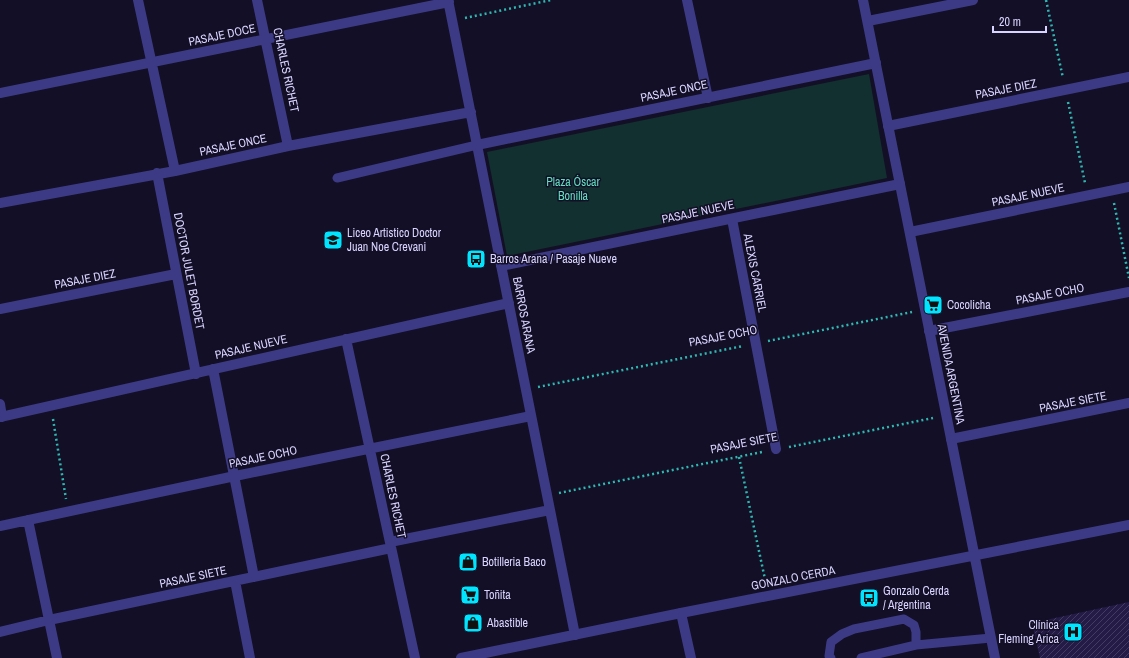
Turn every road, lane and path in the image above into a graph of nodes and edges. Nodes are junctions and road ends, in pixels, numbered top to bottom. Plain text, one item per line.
1 (138, 0) edge
2 (257, 0) edge
3 (550, 0) edge
4 (688, 0) edge
5 (863, 0) edge
6 (974, 0) edge
7 (449, 1) edge
8 (452, 20) junction
9 (868, 21) junction
10 (266, 39) junction
11 (152, 62) junction
12 (876, 63) junction
13 (1129, 77) edge
14 (0, 93) edge
15 (708, 98) junction
16 (471, 112) junction
17 (888, 126) junction
18 (477, 145) junction
19 (288, 146) junction
20 (174, 171) junction
21 (156, 173) junction
22 (337, 178) dead end
23 (900, 184) junction
24 (1129, 187) edge
25 (1111, 191) junction
26 (0, 203) edge
27 (732, 219) junction
28 (910, 232) junction
29 (502, 266) junction
30 (176, 274) junction
31 (1129, 278) edge
32 (1129, 292) edge
33 (509, 303) junction
34 (0, 309) edge
35 (925, 309) junction
36 (929, 331) junction
37 (346, 339) junction
38 (756, 343) junction
39 (213, 369) junction
40 (196, 374) junction
41 (526, 389) junction
42 (1129, 403) edge
43 (0, 404) edge
44 (51, 406) junction
45 (946, 415) junction
46 (531, 416) junction
47 (1, 417) edge
48 (951, 440) junction
49 (370, 448) junction
50 (776, 449) junction
51 (739, 457) junction
52 (235, 476) junction
53 (547, 496) junction
54 (550, 510) junction
55 (68, 512) junction
56 (28, 520) junction
57 (1129, 525) edge
58 (0, 526) edge
59 (391, 545) junction
60 (974, 556) junction
61 (254, 577) junction
62 (235, 581) junction
63 (769, 596) junction
64 (681, 613) junction
65 (49, 620) junction
66 (0, 632) edge
67 (575, 635) junction
68 (991, 638) junction
69 (916, 646) junction
70 (58, 658) edge
71 (250, 658) edge
72 (415, 658) edge
73 (462, 658) edge
74 (691, 658) edge
75 (831, 658) edge
76 (861, 658) edge
77 (994, 658) edge

1 - 11 street
2 - 10 street, CHARLES RICHET
3 - 8 path
4 - 15 street
5 - 9 street, AVENIDA ARGENTINA
6 - 9 street
7 - 8 street, BARROS ARANA
7 - 10 street, PASAJE DOCE
8 - 16 street, BARROS ARANA
9 - 12 street, AVENIDA ARGENTINA
10 - 11 street, PASAJE DOCE
10 - 19 street, CHARLES RICHET
11 - 14 street, PASAJE DOCE
11 - 20 street
12 - 15 street, PASAJE ONCE
12 - 17 street, AVENIDA ARGENTINA
13 - 17 street, PASAJE DIEZ
15 - 18 street, PASAJE ONCE
16 - 18 street, BARROS ARANA
16 - 19 street, PASAJE ONCE
17 - 23 street, AVENIDA ARGENTINA
18 - 22 lane
18 - 29 street, BARROS ARANA
19 - 20 street, PASAJE ONCE
20 - 21 street, PASAJE ONCE
21 - 26 street, PASAJE ONCE
21 - 30 street, DOCTOR JULET BORDET
23 - 27 street, PASAJE NUEVE
23 - 28 street, AVENIDA ARGENTINA
24 - 25 street, PASAJE NUEVE
25 - 28 street, PASAJE NUEVE
25 - 31 path
27 - 29 street, PASAJE NUEVE
27 - 38 street, ALEXIS CARRIEL
28 - 35 street, AVENIDA ARGENTINA
29 - 33 street, BARROS ARANA
30 - 34 street, PASAJE DIEZ
30 - 40 street, DOCTOR JULET BORDET
32 - 36 street, PASAJE OCHO
33 - 37 street, PASAJE NUEVE
33 - 41 street, BARROS ARANA
35 - 36 street, AVENIDA ARGENTINA
35 - 38 path, PASAJE OCHO
36 - 45 street, AVENIDA ARGENTINA
37 - 39 street, PASAJE NUEVE
37 - 49 street, CHARLES RICHET
38 - 41 path, PASAJE OCHO
38 - 50 street, ALEXIS CARRIEL
39 - 40 street, PASAJE NUEVE
39 - 52 street
40 - 44 street, PASAJE NUEVE
41 - 46 street, BARROS ARANA
42 - 48 street, PASAJE SIETE
43 - 47 street
44 - 47 street, PASAJE NUEVE
44 - 55 path
45 - 48 street, AVENIDA ARGENTINA
45 - 50 path, PASAJE SIETE
46 - 49 street, PASAJE OCHO
46 - 53 street, BARROS ARANA
48 - 60 street, AVENIDA ARGENTINA
49 - 52 street, PASAJE OCHO
49 - 59 street, CHARLES RICHET
50 - 51 path, PASAJE SIETE
51 - 53 path, PASAJE SIETE
51 - 63 path
52 - 55 street, PASAJE OCHO
52 - 61 street
53 - 54 street, BARROS ARANA
54 - 59 street, PASAJE SIETE
54 - 67 street, BARROS ARANA
55 - 56 street, PASAJE OCHO
56 - 58 street, PASAJE OCHO
56 - 65 street
57 - 60 street, GONZALO CERDA
59 - 61 street, PASAJE SIETE
59 - 72 street, CHARLES RICHET
60 - 63 street, GONZALO CERDA
60 - 68 street, AVENIDA ARGENTINA
61 - 62 street, PASAJE SIETE
62 - 65 street, PASAJE SIETE
62 - 71 street
63 - 64 street, GONZALO CERDA
64 - 67 street, GONZALO CERDA
64 - 74 street
65 - 66 street, PASAJE SIETE
65 - 70 street
67 - 73 street, GONZALO CERDA
68 - 69 lane
68 - 77 street, AVENIDA ARGENTINA
69 - 75 lane
69 - 76 lane

